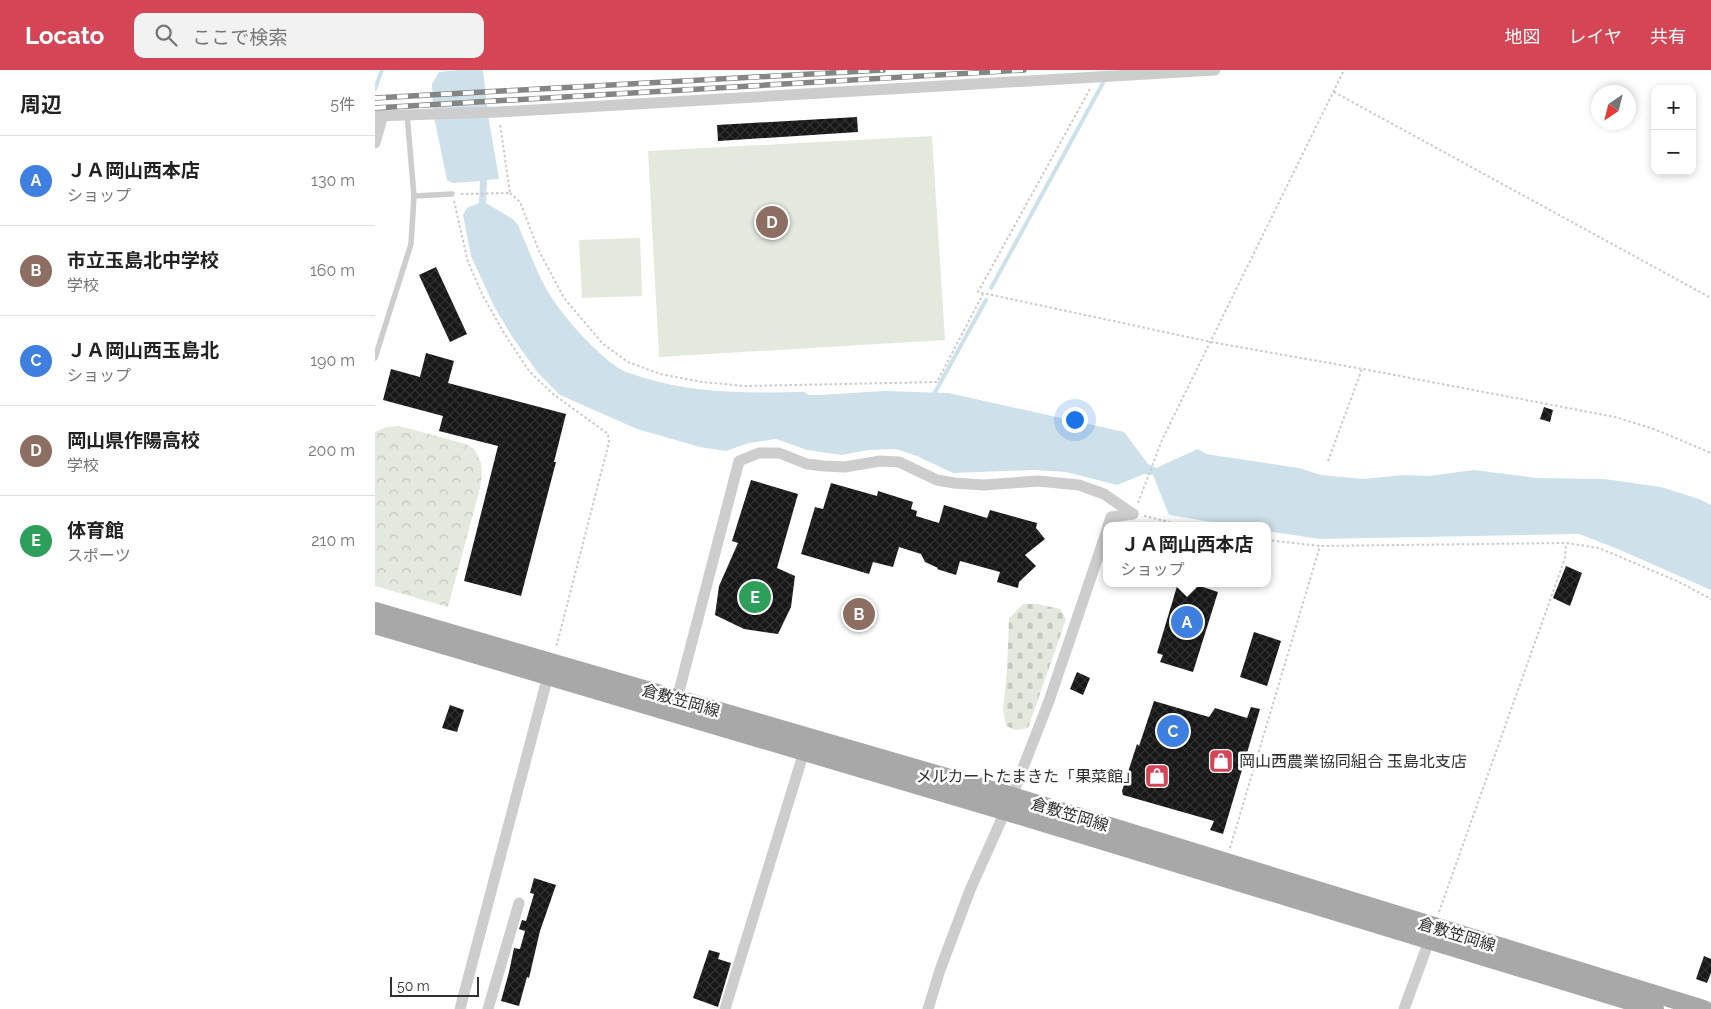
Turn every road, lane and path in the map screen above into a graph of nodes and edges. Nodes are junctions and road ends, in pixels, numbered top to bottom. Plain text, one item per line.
1 (1215, 70) edge
2 (1344, 70) edge
3 (1096, 77) junction
4 (1334, 92) junction
5 (495, 112) junction
6 (407, 114) junction
7 (379, 116) edge
8 (375, 143) edge
9 (510, 193) junction
10 (452, 194) junction
11 (414, 196) junction
12 (983, 294) junction
13 (1711, 298) edge
14 (1211, 342) junction
15 (375, 358) edge
16 (1363, 369) junction
17 (1711, 454) edge
18 (1328, 461) dead end
19 (1133, 514) junction
20 (1109, 522) edge
21 (1168, 522) edge
22 (1271, 540) edge
23 (1103, 542) edge
24 (1566, 543) junction
25 (1320, 546) junction
26 (1711, 599) edge
27 (375, 611) edge
28 (375, 625) edge
29 (550, 670) junction
30 (673, 706) junction
31 (806, 744) junction
32 (1008, 803) junction
33 (1225, 862) junction
34 (519, 903) dead end
35 (1431, 934) junction
36 (460, 1009) edge
37 (488, 1009) edge
38 (725, 1009) edge
39 (928, 1009) edge
40 (1404, 1009) edge
41 (1655, 1009) edge
42 (1704, 1009) edge

1 - 3 street
2 - 4 path
3 - 5 street
3 - 12 path
4 - 13 path
4 - 14 path
5 - 6 street
5 - 9 path
6 - 7 street
6 - 11 lane
7 - 8 street
9 - 10 path
9 - 12 path
10 - 11 lane
10 - 29 path
11 - 15 lane
12 - 14 path
14 - 16 path
14 - 19 path
16 - 17 path
16 - 18 path
19 - 20 street
19 - 21 path
19 - 30 street
22 - 25 path
23 - 32 street
24 - 25 path
24 - 26 path
24 - 35 path
25 - 33 path
27 - 29 main road, 倉敷笠岡線
28 - 29 main road, 倉敷笠岡線
29 - 30 main road, 倉敷笠岡線
29 - 36 street
30 - 31 main road, 倉敷笠岡線
31 - 32 main road, 倉敷笠岡線
31 - 38 street
32 - 33 main road, 倉敷笠岡線
32 - 35 main road, 倉敷笠岡線
32 - 39 street
33 - 35 main road, 倉敷笠岡線
34 - 37 street
35 - 40 street
35 - 41 main road, 倉敷笠岡線
35 - 42 main road, 倉敷笠岡線

